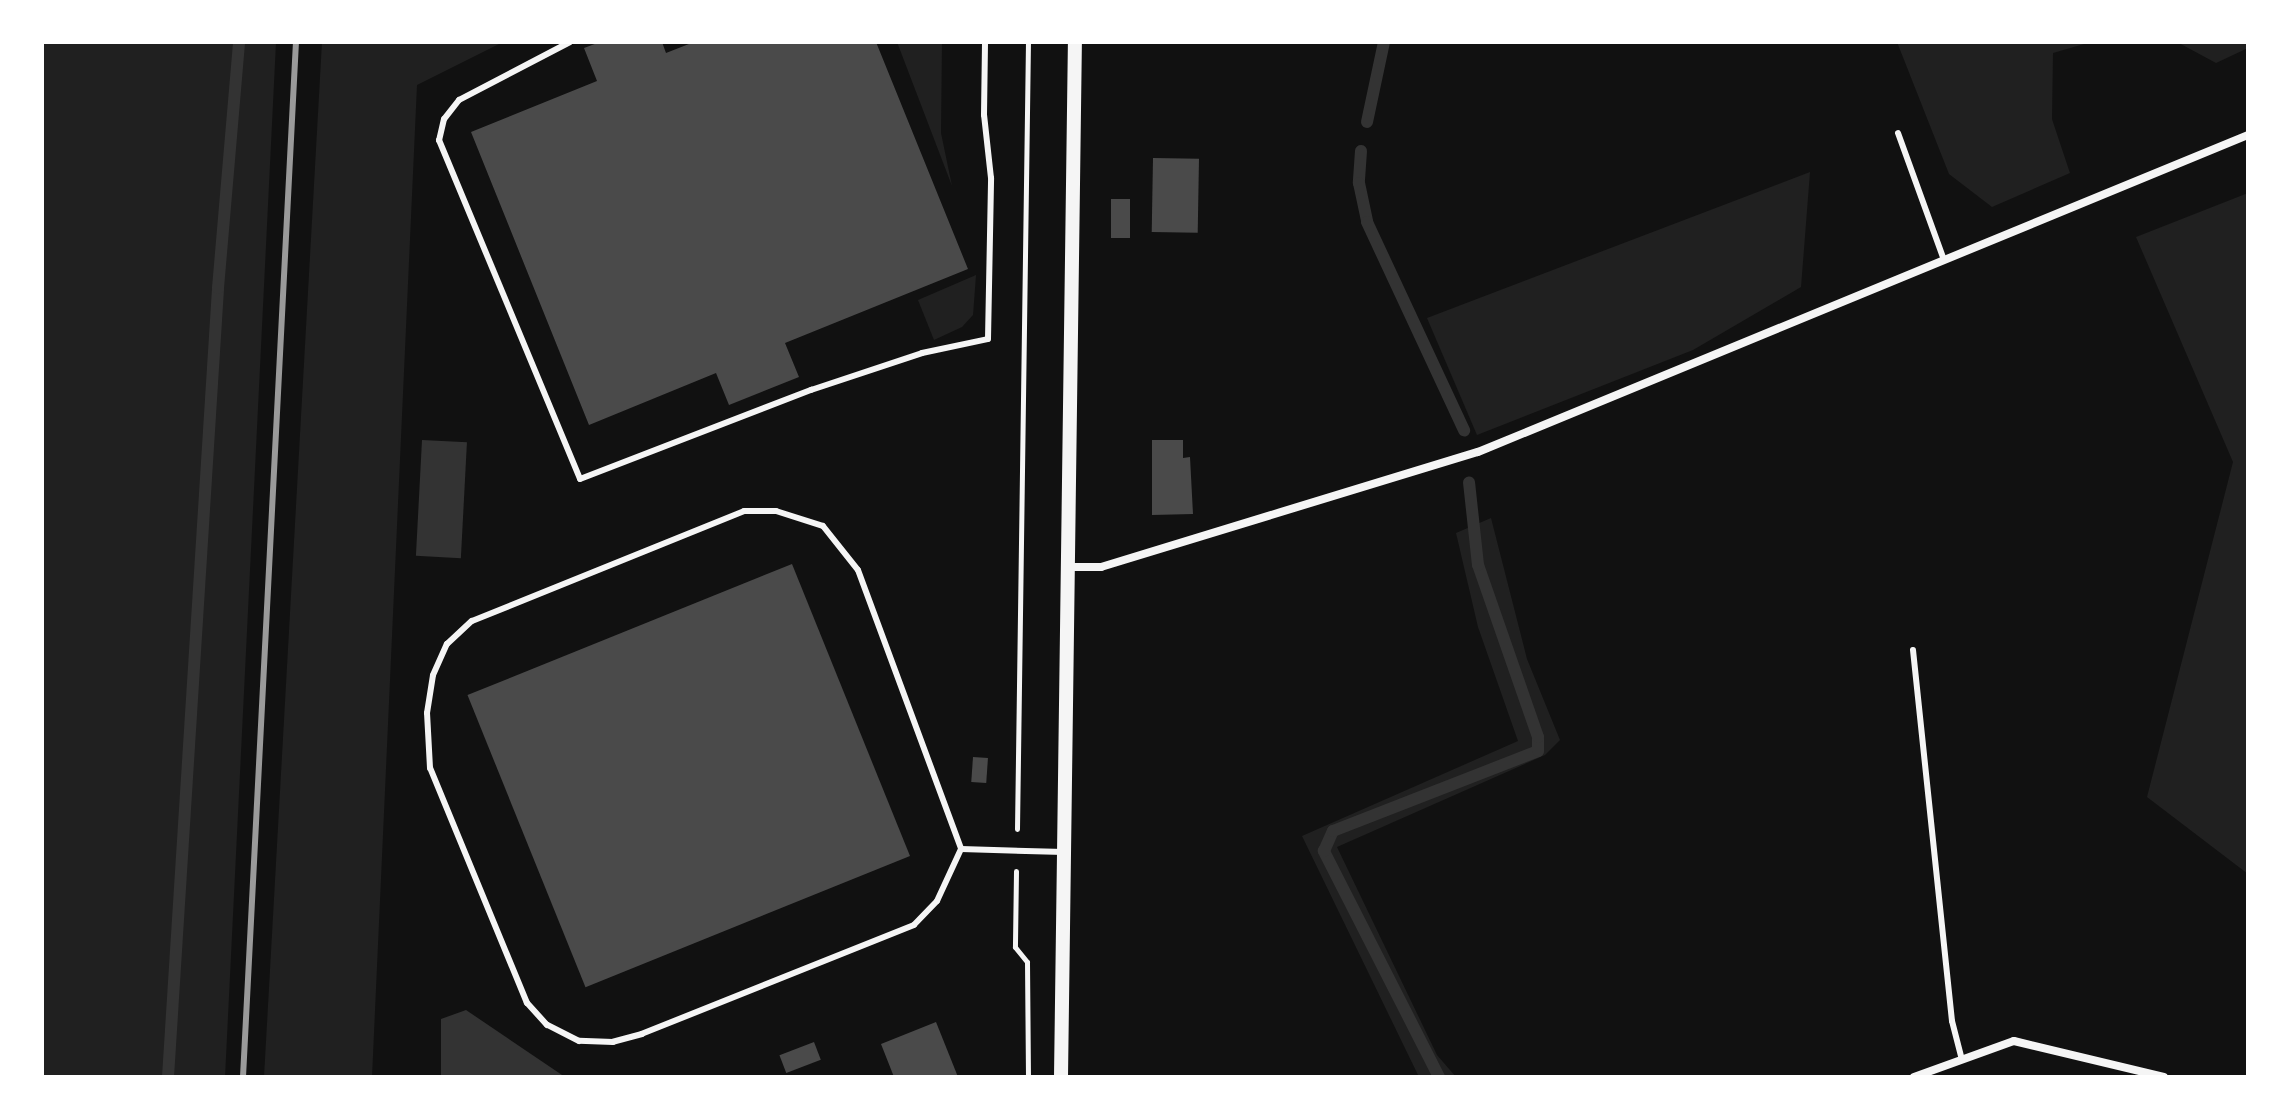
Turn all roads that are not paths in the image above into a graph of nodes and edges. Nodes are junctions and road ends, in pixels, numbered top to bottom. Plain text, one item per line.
1 (570, 42) edge
2 (985, 42) edge
3 (1075, 42) edge
4 (1898, 133) dead end
5 (2248, 135) edge
6 (1944, 260) junction
7 (1068, 567) junction
8 (1913, 650) dead end
9 (961, 849) junction
10 (1064, 852) junction
11 (1962, 1060) junction
12 (1061, 1077) edge
13 (1914, 1077) edge
14 (2164, 1077) edge

1 - 2 lane
3 - 7 street
4 - 6 lane
5 - 6 street
6 - 7 street
7 - 10 street
8 - 11 lane
9 - 9 lane
9 - 10 lane
10 - 12 street
11 - 13 street
11 - 14 street

